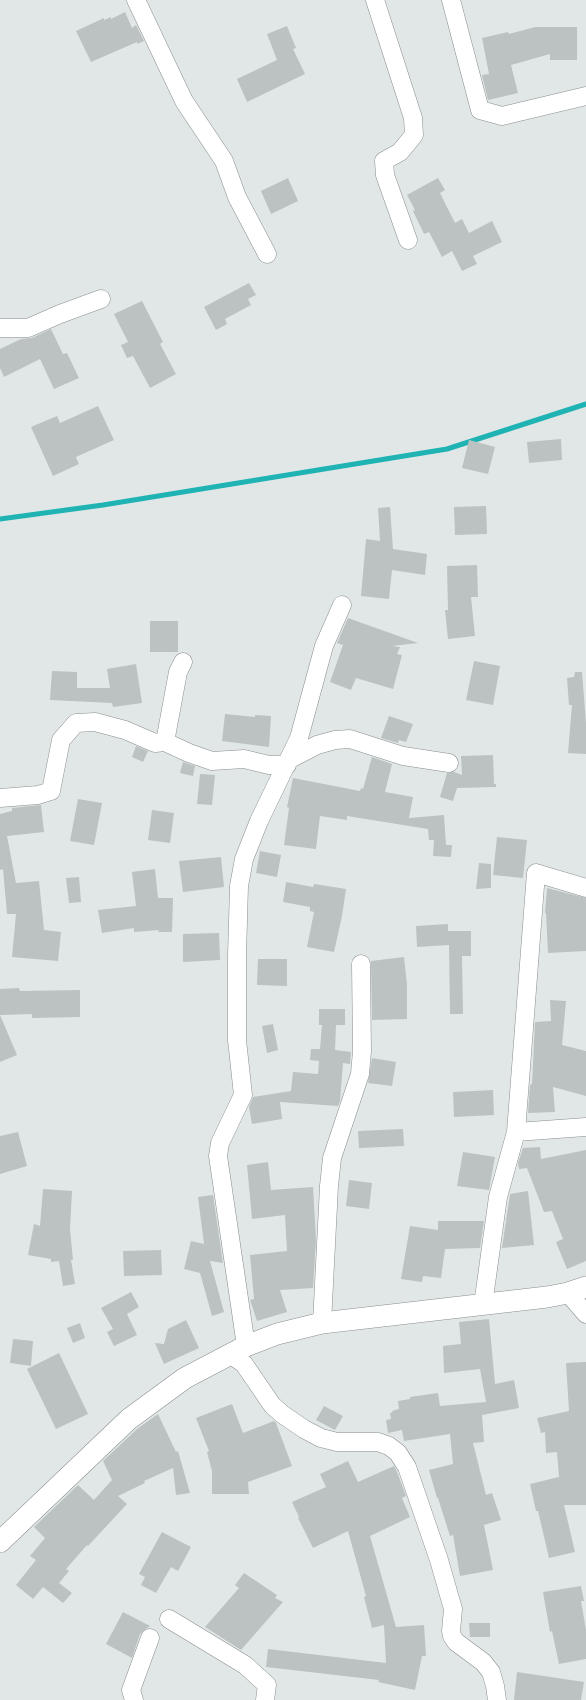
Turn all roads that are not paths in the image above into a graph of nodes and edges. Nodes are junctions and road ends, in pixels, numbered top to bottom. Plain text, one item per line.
1 (136, 0) edge
2 (375, 0) edge
3 (451, 0) edge
4 (586, 96) edge
5 (408, 240) dead end
6 (267, 254) dead end
7 (101, 299) dead end
8 (0, 328) edge
9 (342, 605) dead end
10 (183, 662) dead end
11 (165, 742) junction
12 (288, 762) junction
13 (449, 763) dead end
14 (0, 798) edge
15 (586, 888) edge
16 (361, 964) dead end
17 (586, 1127) edge
18 (516, 1132) junction
19 (577, 1290) edge
20 (483, 1305) junction
21 (586, 1314) edge
22 (322, 1323) junction
23 (238, 1350) junction
24 (0, 1542) edge
25 (169, 1619) dead end
26 (150, 1638) dead end
27 (134, 1700) edge
28 (265, 1700) edge
29 (497, 1700) edge

1 - 6 street
2 - 5 street
3 - 4 street
7 - 8 street
9 - 12 street
10 - 11 street
11 - 12 street
11 - 14 street
12 - 13 street
12 - 23 street
15 - 18 street
16 - 22 street
17 - 18 street
18 - 20 street
19 - 20 street
19 - 21 street
20 - 22 street
22 - 23 street
23 - 24 street
23 - 29 street
25 - 28 street
26 - 27 street

